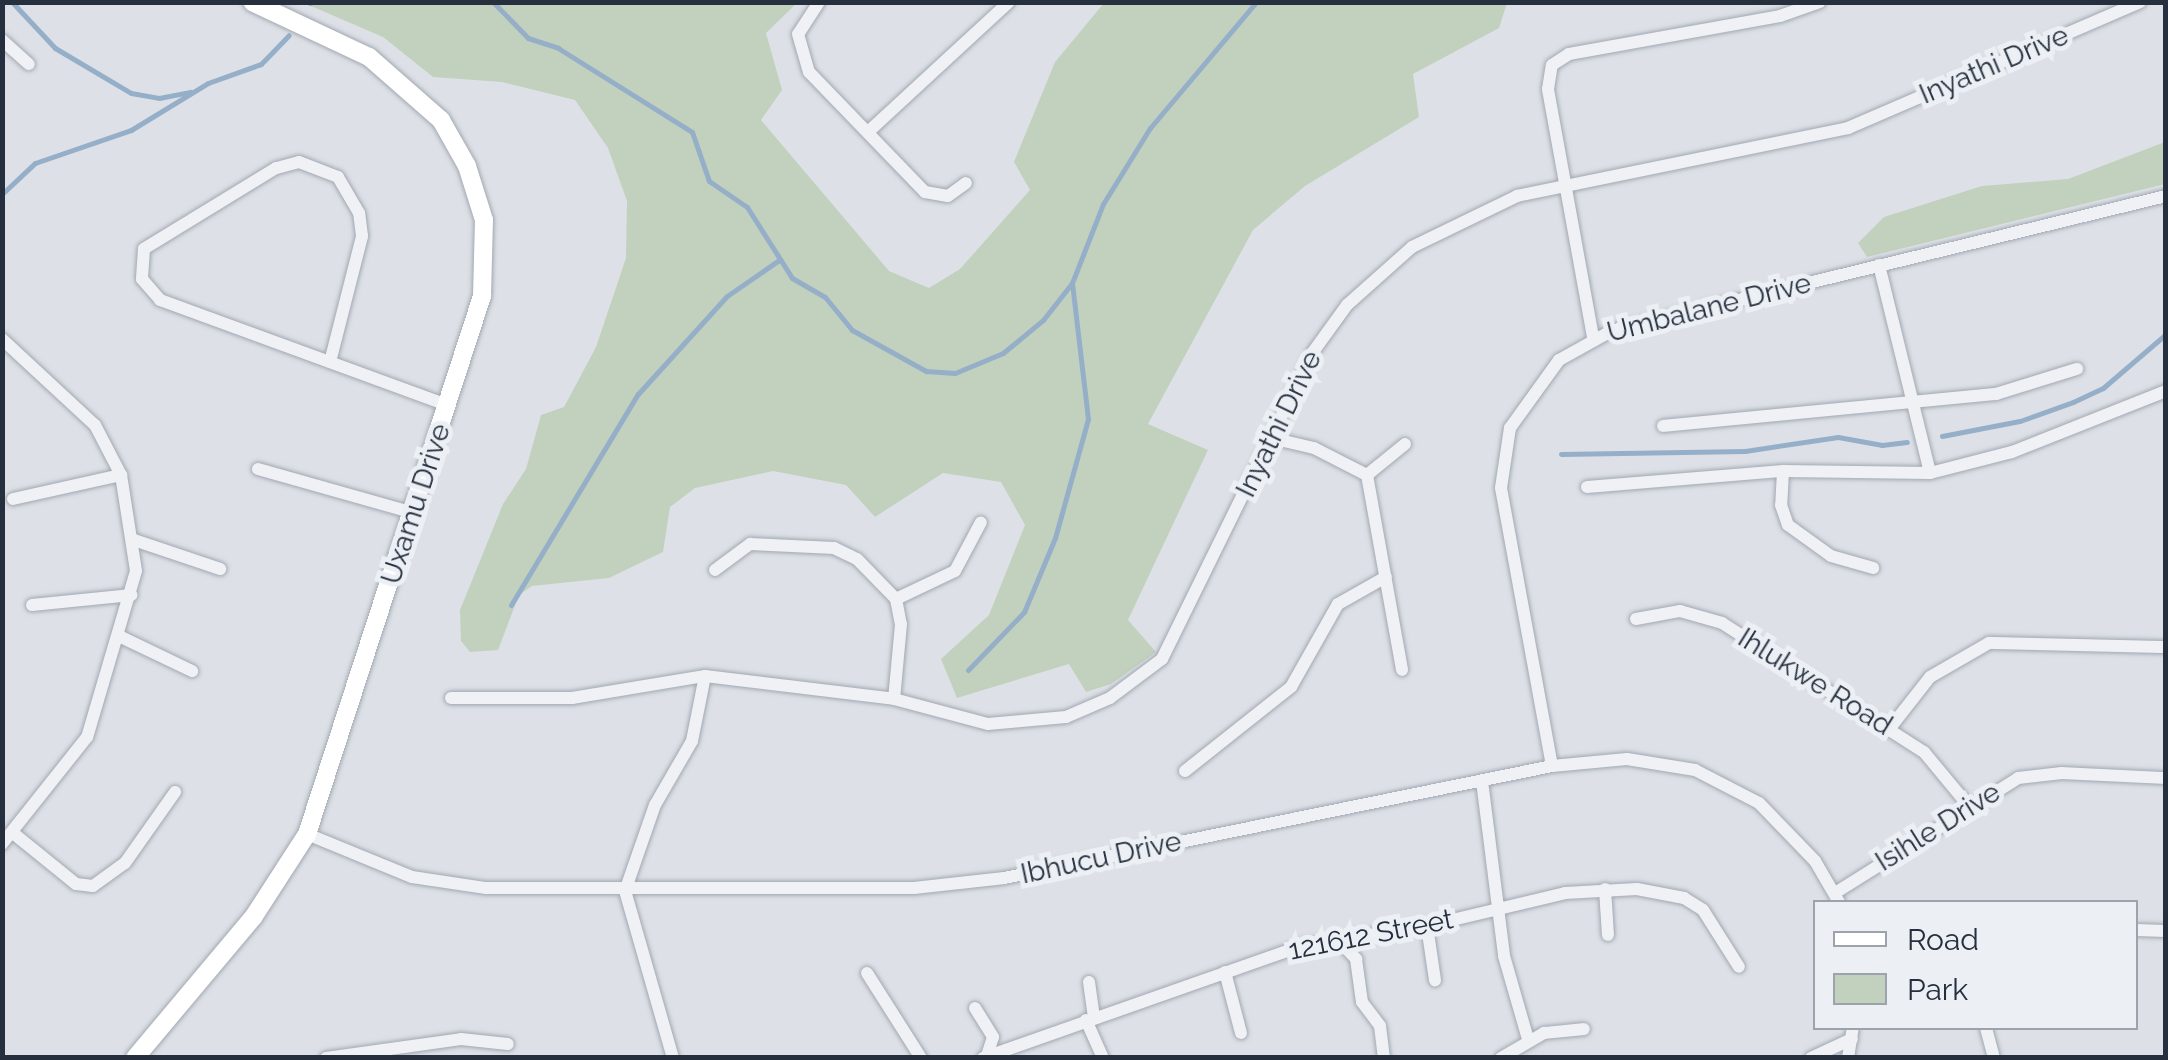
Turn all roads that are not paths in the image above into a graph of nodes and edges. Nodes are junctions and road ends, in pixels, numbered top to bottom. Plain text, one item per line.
1 (252, 2) edge
2 (818, 2) edge
3 (1008, 2) edge
4 (1820, 2) edge
5 (2140, 2) edge
6 (2, 40) edge
7 (29, 64) dead end
8 (868, 132) junction
9 (966, 183) dead end
10 (1564, 184) junction
11 (2166, 196) edge
12 (1879, 266) junction
13 (1592, 337) junction
14 (5, 347) edge
15 (330, 362) junction
16 (2076, 368) dead end
17 (2166, 392) edge
18 (1912, 400) junction
19 (448, 406) junction
20 (1663, 426) dead end
21 (1271, 438) junction
22 (1405, 444) dead end
23 (258, 469) dead end
24 (1783, 471) junction
25 (1930, 473) junction
26 (1367, 475) junction
27 (121, 476) junction
28 (1587, 488) dead end
29 (12, 499) dead end
30 (412, 513) junction
31 (981, 522) dead end
32 (134, 540) junction
33 (1873, 568) dead end
34 (220, 569) dead end
35 (714, 570) dead end
36 (1386, 576) junction
37 (132, 595) junction
38 (896, 599) junction
39 (32, 604) dead end
40 (1636, 620) dead end
41 (121, 637) junction
42 (2166, 647) edge
43 (1402, 670) dead end
44 (192, 671) dead end
45 (704, 676) junction
46 (452, 698) dead end
47 (894, 700) junction
48 (1890, 728) junction
49 (1552, 766) junction
50 (1185, 772) dead end
51 (2166, 778) edge
52 (1482, 781) junction
53 (175, 792) dead end
54 (1968, 806) junction
55 (307, 834) junction
56 (8, 838) edge
57 (1606, 889) junction
58 (625, 890) junction
59 (1837, 898) edge
60 (1498, 910) junction
61 (1427, 926) junction
62 (2138, 930) edge
63 (2166, 931) edge
64 (1608, 936) dead end
65 (1338, 939) junction
66 (1739, 967) dead end
67 (1225, 972) junction
68 (867, 973) dead end
69 (1435, 980) dead end
70 (1089, 982) dead end
71 (975, 1008) dead end
72 (1090, 1018) junction
73 (1584, 1029) dead end
74 (1987, 1030) edge
75 (1241, 1032) dead end
76 (1853, 1033) edge
77 (1528, 1038) junction
78 (508, 1044) dead end
79 (394, 1053) edge
80 (985, 1056) edge
81 (135, 1058) edge
82 (326, 1058) edge
83 (674, 1058) edge
84 (921, 1058) edge
85 (1103, 1058) edge
86 (1384, 1058) edge
87 (1501, 1058) edge
88 (1811, 1058) edge
89 (1848, 1058) edge
90 (1994, 1058) edge

1 - 19 street, Uxamu Drive
2 - 8 street
3 - 8 street
4 - 10 street
5 - 10 street, Inyathi Drive
6 - 7 street
8 - 9 street
10 - 13 street
10 - 21 street, Inyathi Drive
11 - 12 street, Umbalane Drive
12 - 13 street, Umbalane Drive
12 - 18 street
13 - 49 street, Umbalane Drive
14 - 27 street
15 - 15 street
15 - 19 street
16 - 18 street
17 - 25 street
18 - 20 street
18 - 25 street
19 - 30 street, Uxamu Drive
21 - 26 street
21 - 47 street, Inyathi Drive
22 - 26 street
23 - 30 street
24 - 25 street
24 - 28 street
24 - 33 street
26 - 36 street
27 - 29 street
27 - 32 street
30 - 55 street, Uxamu Drive
31 - 38 street
32 - 34 street
32 - 37 street
35 - 38 street
36 - 43 street
36 - 50 street
37 - 39 street
37 - 41 street
38 - 47 street
40 - 48 street, Ihlukwe Road
41 - 44 street
41 - 56 street
42 - 48 street
45 - 46 street, Inyathi Drive
45 - 47 street, Inyathi Drive
45 - 58 street
48 - 54 street, Ihlukwe Road
49 - 52 street, Ibhucu Drive
49 - 59 street, Ibhucu Drive
51 - 54 street, Isihle Drive
52 - 58 street, Ibhucu Drive
52 - 60 street
53 - 56 street
54 - 59 street, Isihle Drive
55 - 58 street, Ibhucu Drive
55 - 81 street, Uxamu Drive
57 - 60 street, 121612 Street
57 - 64 street
57 - 66 street, 121612 Street
58 - 83 street
60 - 61 street, 121612 Street
60 - 77 street
61 - 65 street, 121612 Street
61 - 69 street
62 - 63 street
65 - 67 street, 121612 Street
65 - 86 street
67 - 72 street, 121612 Street
67 - 75 street
68 - 84 street
70 - 72 street
71 - 80 street
72 - 80 street, 121612 Street
72 - 85 street
73 - 77 street
74 - 90 street
76 - 88 street
76 - 89 street
77 - 87 street
78 - 79 street
79 - 82 street

